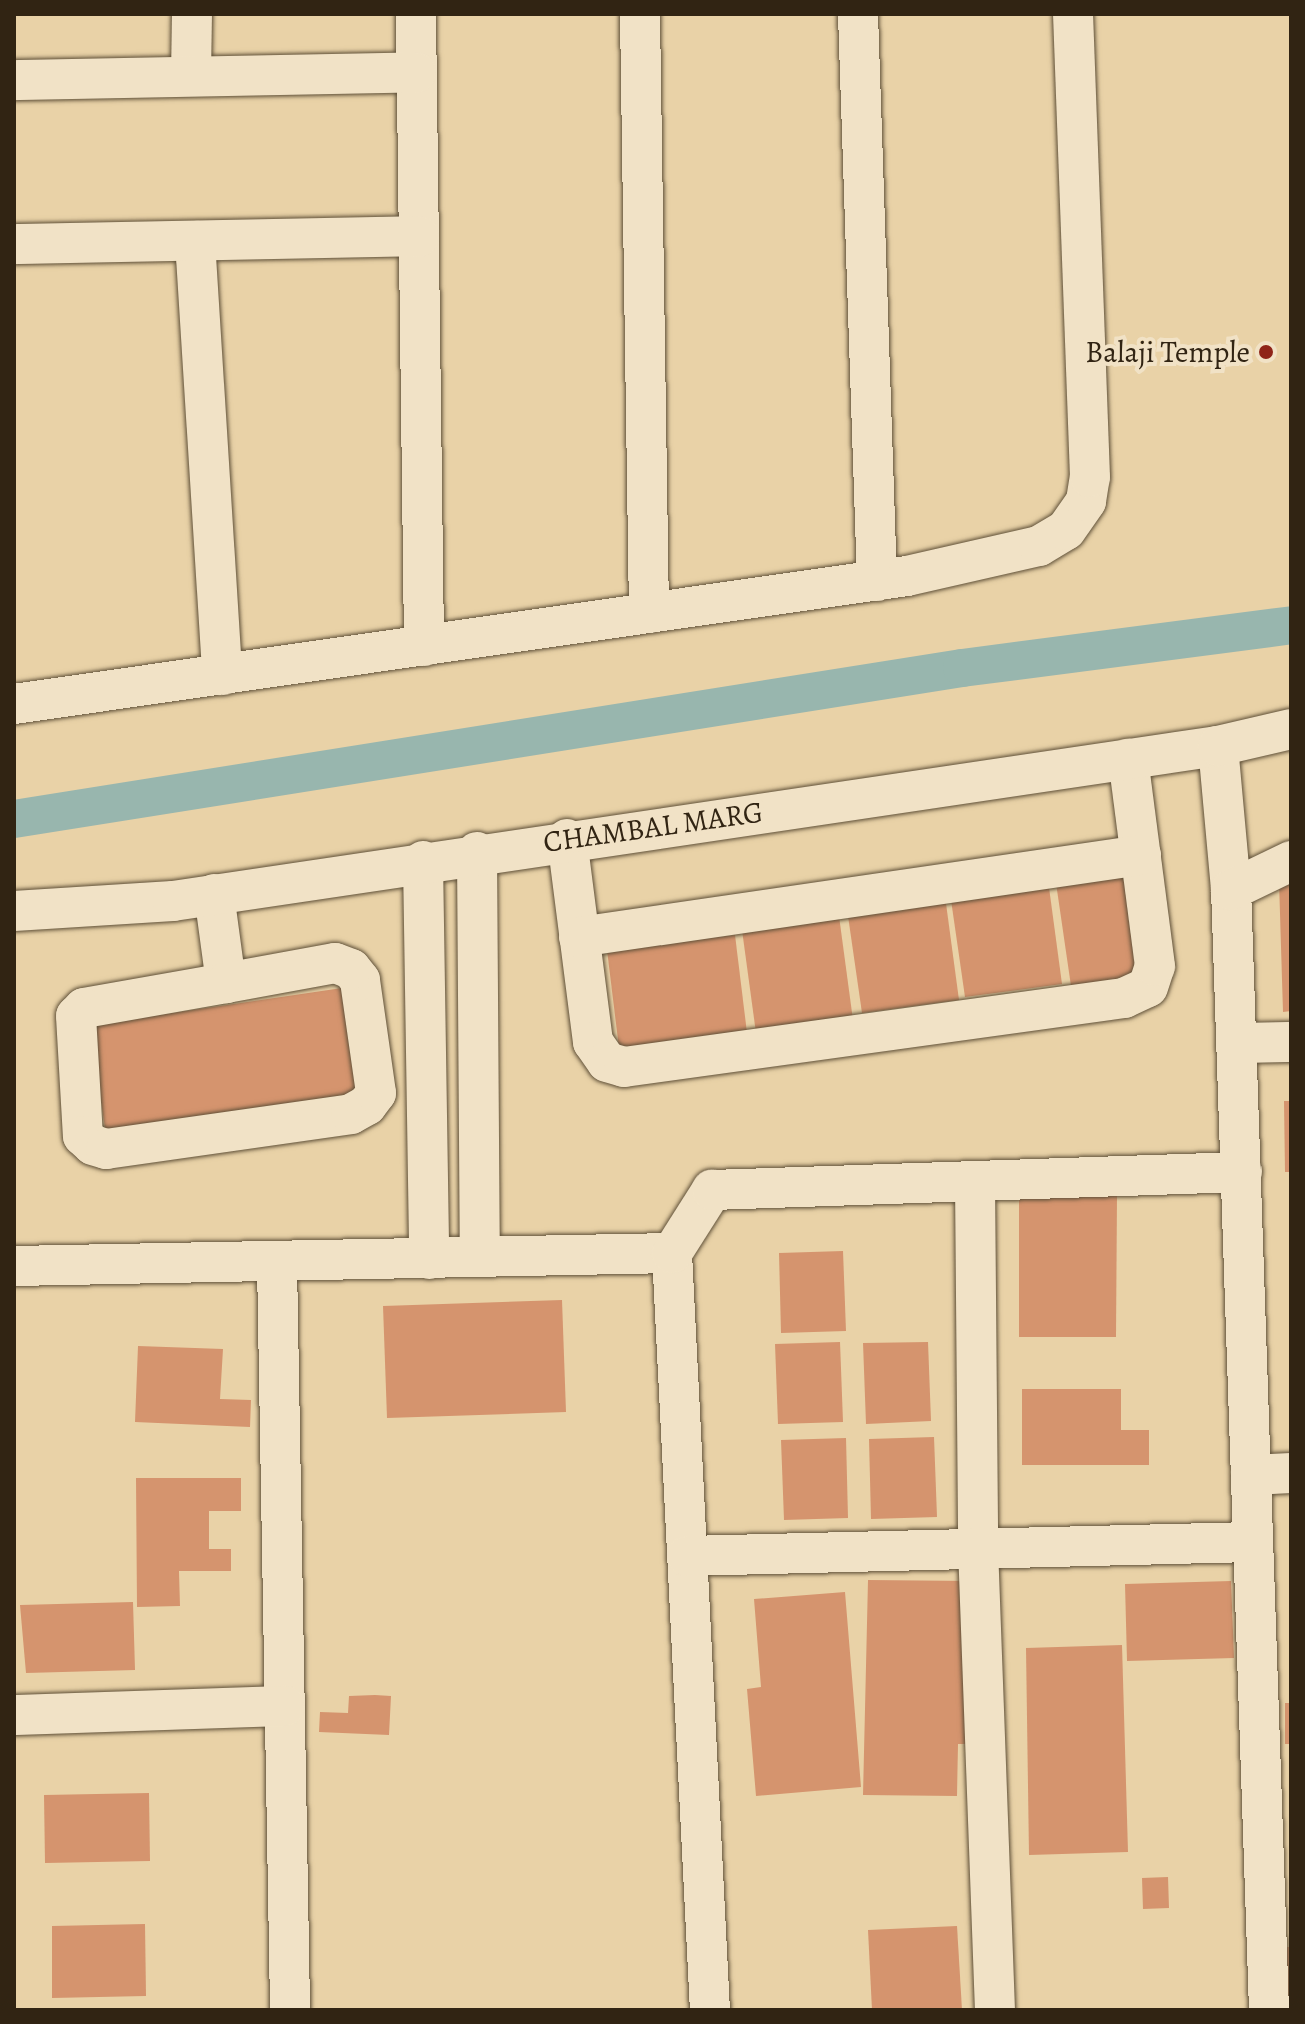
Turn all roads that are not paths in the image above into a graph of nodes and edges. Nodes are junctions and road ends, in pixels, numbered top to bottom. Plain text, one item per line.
1 (192, 14) edge
2 (416, 14) edge
3 (640, 14) edge
4 (858, 14) edge
5 (1073, 14) edge
6 (416, 72) junction
7 (191, 76) junction
8 (14, 80) edge
9 (419, 236) junction
10 (195, 241) junction
11 (14, 244) edge
12 (877, 581) junction
13 (649, 613) junction
14 (424, 646) junction
15 (222, 675) junction
16 (14, 704) edge
17 (1291, 729) edge
18 (1218, 746) junction
19 (1128, 759) junction
20 (567, 839) junction
21 (477, 852) junction
22 (1141, 855) junction
23 (423, 861) junction
24 (1291, 861) edge
25 (1231, 890) junction
26 (214, 894) junction
27 (14, 911) edge
28 (579, 937) junction
29 (226, 983) junction
30 (1291, 1042) edge
31 (1237, 1043) junction
32 (1242, 1172) junction
33 (975, 1181) junction
34 (672, 1253) junction
35 (480, 1255) junction
36 (429, 1259) junction
37 (277, 1262) junction
38 (14, 1266) edge
39 (1291, 1473) edge
40 (1251, 1475) junction
41 (1253, 1542) junction
42 (978, 1547) junction
43 (687, 1556) junction
44 (1274, 1685) edge
45 (285, 1706) junction
46 (14, 1715) edge
47 (290, 2010) edge
48 (710, 2010) edge
49 (995, 2010) edge
50 (1269, 2010) edge

1 - 7 street
2 - 6 street
3 - 13 street
4 - 12 street
5 - 12 street
6 - 7 street
6 - 9 street
7 - 8 street
9 - 10 street
9 - 14 street
10 - 11 street
10 - 15 street
12 - 13 street
13 - 14 street
14 - 15 street
15 - 16 street
17 - 18 street, CHAMBAL MARG
18 - 19 street, CHAMBAL MARG
18 - 25 street
19 - 20 street, CHAMBAL MARG
19 - 22 street
20 - 21 street, CHAMBAL MARG
20 - 28 street
21 - 23 street, CHAMBAL MARG
21 - 35 street
22 - 28 street
22 - 28 street
23 - 26 street, CHAMBAL MARG
23 - 36 street
24 - 25 street
25 - 31 street
26 - 27 street, CHAMBAL MARG
26 - 29 street
29 - 29 street
30 - 31 street
31 - 32 street
32 - 33 street
32 - 40 street
33 - 34 street
33 - 42 street
34 - 35 street
34 - 43 street
35 - 36 street
36 - 37 street
37 - 38 street
37 - 45 street
39 - 40 street
40 - 41 street
41 - 42 street
41 - 44 street
42 - 43 street
42 - 49 street
43 - 48 street
44 - 50 street
45 - 46 street
45 - 47 street

